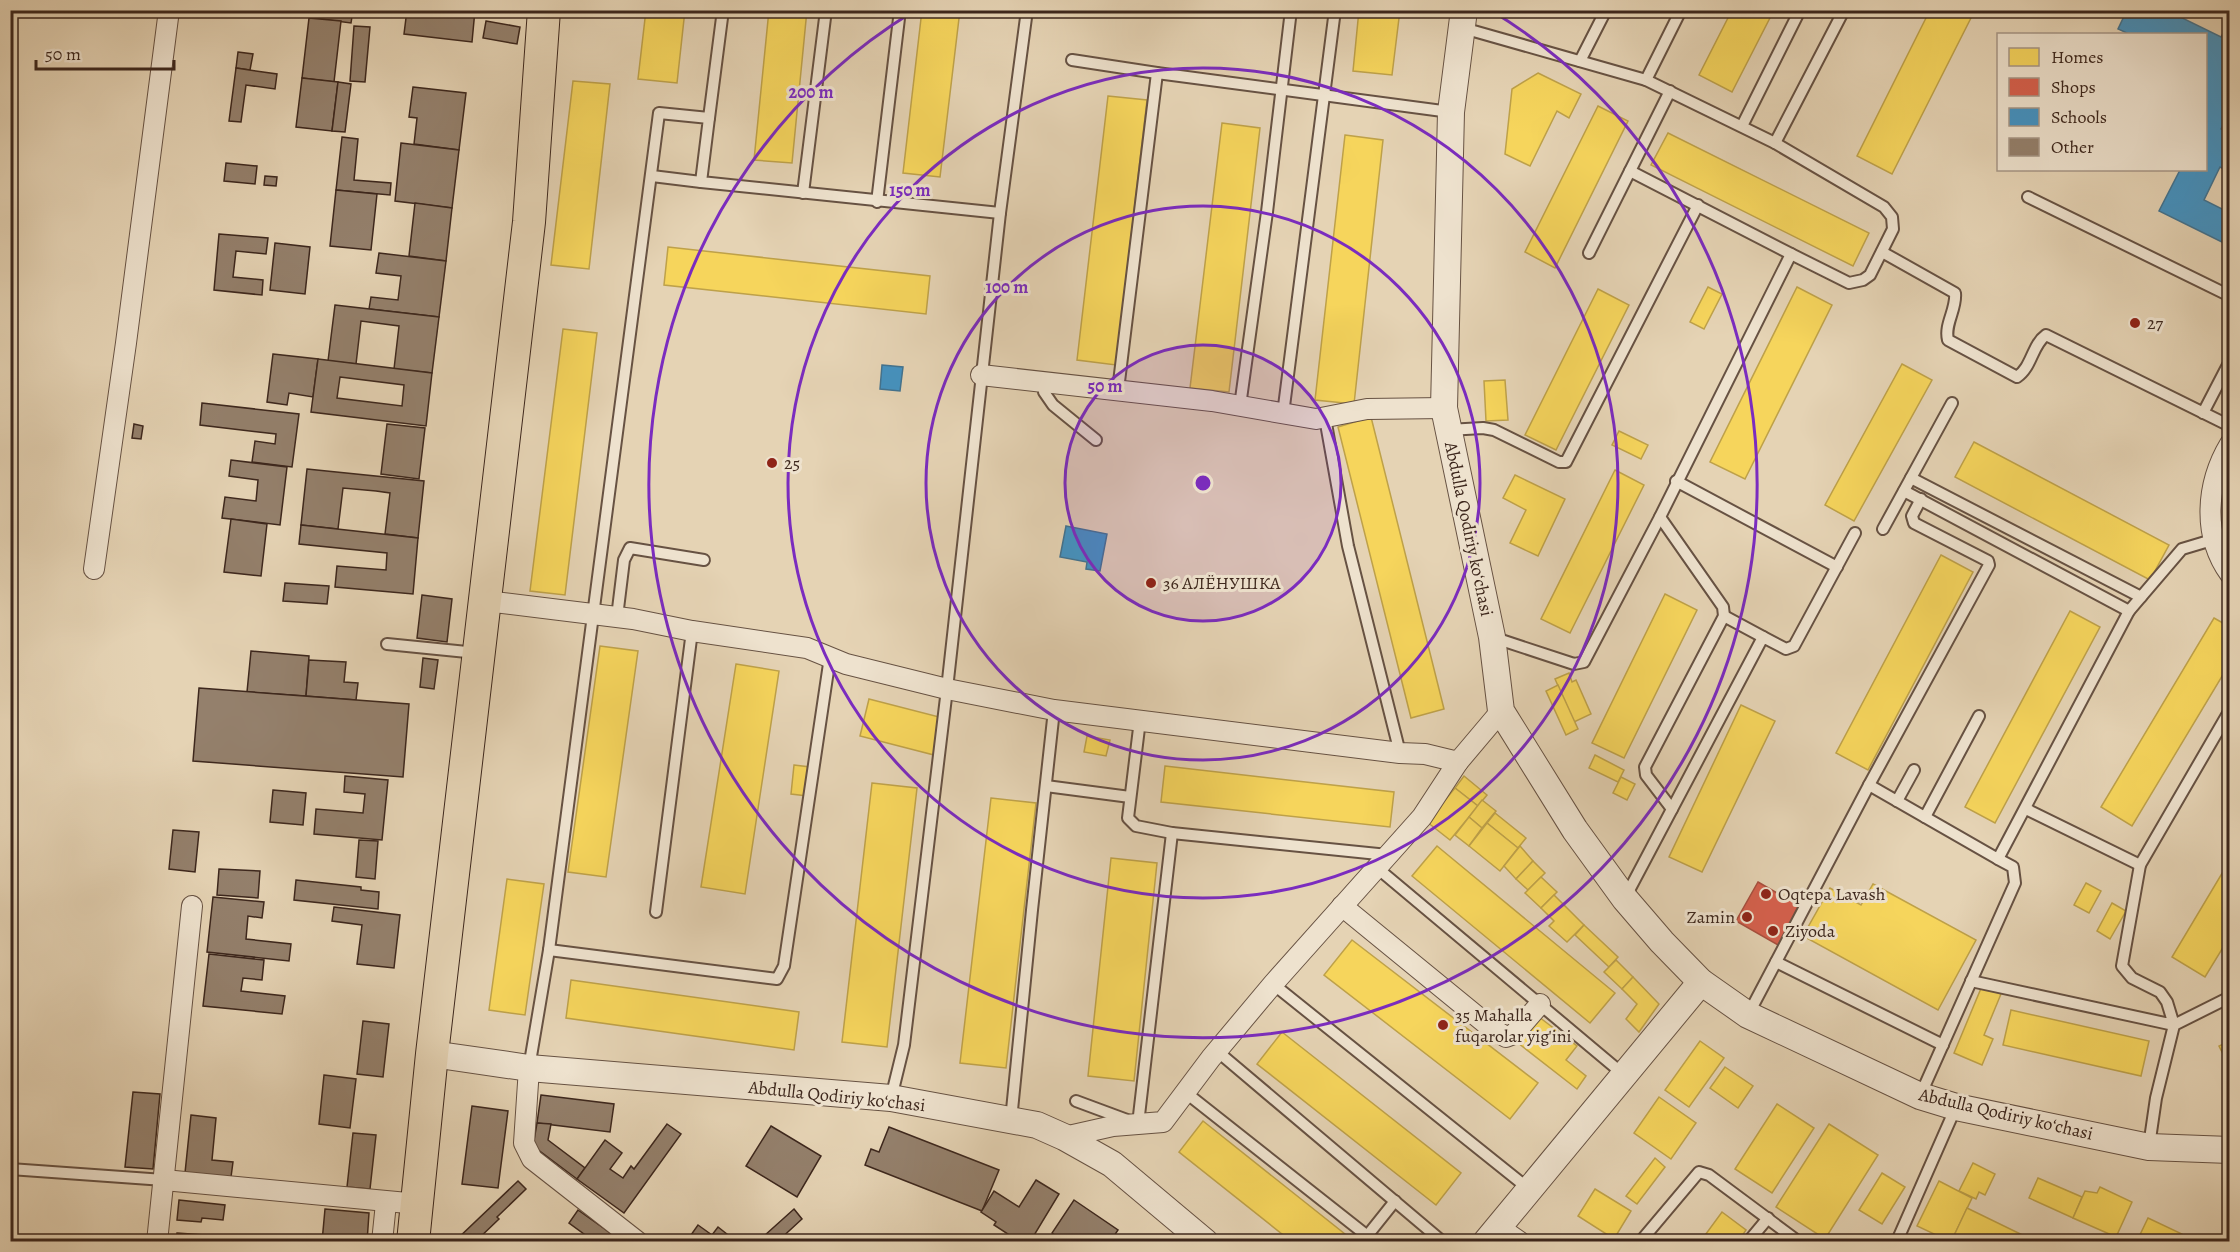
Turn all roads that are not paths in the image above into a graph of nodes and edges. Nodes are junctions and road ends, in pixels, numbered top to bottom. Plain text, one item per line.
1 (169, 10) edge
2 (544, 10) edge
3 (723, 10) edge
4 (826, 10) edge
5 (900, 10) edge
6 (1027, 10) edge
7 (1291, 10) edge
8 (1335, 10) edge
9 (1606, 10) edge
10 (1681, 10) edge
11 (1800, 10) edge
12 (1844, 10) edge
13 (1463, 19) edge
14 (1072, 60) dead end
15 (1580, 62) junction
16 (1157, 74) junction
17 (1646, 80) junction
18 (1281, 90) junction
19 (1670, 91) junction
20 (1325, 96) junction
21 (1451, 112) junction
22 (709, 118) junction
23 (1742, 126) junction
24 (1775, 143) junction
25 (1630, 171) junction
26 (652, 176) junction
27 (701, 182) junction
28 (803, 193) junction
29 (2028, 197) dead end
30 (877, 202) junction
31 (1698, 205) junction
32 (1000, 213) junction
33 (1882, 252) junction
34 (1589, 253) dead end
35 (1791, 254) junction
36 (2229, 296) edge
37 (2229, 362) edge
38 (981, 375) junction
39 (1044, 382) junction
40 (1118, 390) junction
41 (1952, 403) dead end
42 (1240, 406) junction
43 (2203, 413) junction
44 (1284, 414) junction
45 (1324, 418) junction
46 (1446, 419) junction
47 (2229, 426) edge
48 (1096, 440) dead end
49 (2229, 444) edge
50 (1911, 478) junction
51 (1676, 481) junction
52 (1904, 490) junction
53 (1921, 499) junction
54 (1659, 517) junction
55 (1883, 529) dead end
56 (1855, 533) dead end
57 (2212, 540) junction
58 (704, 560) dead end
59 (1837, 567) junction
60 (94, 568) dead end
61 (2229, 574) edge
62 (2140, 597) junction
63 (486, 601) junction
64 (2129, 611) junction
65 (594, 613) junction
66 (1724, 616) junction
67 (617, 617) junction
68 (692, 631) junction
69 (1492, 637) junction
70 (1763, 637) junction
71 (387, 644) dead end
72 (479, 653) junction
73 (830, 657) junction
74 (947, 689) junction
75 (1054, 710) junction
76 (2229, 710) edge
77 (1501, 711) junction
78 (1979, 716) dead end
79 (1140, 720) junction
80 (1400, 753) junction
81 (1458, 762) junction
82 (1914, 770) dead end
83 (1869, 785) junction
84 (1046, 786) junction
85 (1130, 797) junction
86 (1896, 801) junction
87 (2026, 808) junction
88 (1672, 809) junction
89 (1925, 817) junction
90 (1172, 833) junction
91 (1998, 859) junction
92 (1382, 861) junction
93 (2140, 865) junction
94 (1625, 899) junction
95 (192, 906) dead end
96 (1342, 906) junction
97 (656, 912) dead end
98 (549, 950) junction
99 (1776, 962) junction
100 (1971, 981) junction
101 (1701, 982) junction
102 (1273, 984) junction
103 (2229, 997) edge
104 (1540, 1004) junction
105 (1748, 1015) junction
106 (2174, 1025) junction
107 (1943, 1045) junction
108 (1217, 1051) junction
109 (432, 1054) junction
110 (530, 1068) junction
111 (1623, 1074) junction
112 (1185, 1092) junction
113 (1920, 1096) junction
114 (891, 1098) junction
115 (1076, 1101) dead end
116 (1956, 1107) junction
117 (1011, 1120) junction
118 (1138, 1124) junction
119 (1064, 1137) junction
120 (2149, 1147) junction
121 (2229, 1150) edge
122 (10, 1169) edge
123 (164, 1180) junction
124 (1529, 1189) junction
125 (1395, 1201) junction
126 (386, 1203) junction
127 (418, 1204) junction
128 (1768, 1218) junction
129 (1489, 1238) edge
130 (1371, 1239) edge
131 (1898, 1241) edge
132 (158, 1242) edge
133 (382, 1242) edge
134 (413, 1242) edge
135 (638, 1242) edge
136 (1205, 1242) edge
137 (1443, 1242) edge
138 (1520, 1242) edge
139 (1640, 1242) edge
140 (1748, 1242) edge
141 (1799, 1242) edge

1 - 60 street
2 - 63 main road
3 - 22 lane
4 - 28 lane
5 - 30 lane
6 - 32 lane
7 - 18 lane
8 - 20 lane
9 - 15 lane
10 - 17 lane
11 - 23 lane
12 - 24 lane
13 - 15 lane
13 - 21 street, Abdulla Qodiriy koʻchasi
14 - 16 lane
15 - 17 lane
16 - 18 lane
16 - 40 lane
17 - 19 lane
18 - 20 lane
18 - 42 lane
19 - 23 lane
19 - 25 lane
20 - 21 lane
20 - 44 lane
21 - 46 street, Abdulla Qodiriy koʻchasi
22 - 26 lane
22 - 27 lane
23 - 24 lane
24 - 33 lane
25 - 31 lane
25 - 34 lane
26 - 27 lane
26 - 65 lane
27 - 28 lane
28 - 30 lane
29 - 36 lane
30 - 32 lane
31 - 35 lane
31 - 46 lane
32 - 38 lane
33 - 35 lane
33 - 43 lane
35 - 51 lane
37 - 43 lane
38 - 39 street
38 - 74 lane
39 - 40 street
39 - 48 lane
40 - 42 street
41 - 50 lane
42 - 44 street
43 - 47 lane
44 - 45 street
45 - 46 street
45 - 80 lane
46 - 69 street, Abdulla Qodiriy koʻchasi
49 - 57 street
50 - 52 lane
50 - 62 lane
51 - 54 lane
51 - 59 lane
52 - 53 lane
52 - 55 lane
53 - 64 lane
53 - 83 lane
54 - 66 lane
54 - 69 lane
56 - 59 lane
57 - 61 street
57 - 62 lane
58 - 67 lane
59 - 70 lane
62 - 64 lane
63 - 65 street
63 - 72 main road
64 - 87 lane
65 - 67 street
65 - 98 lane
66 - 70 lane
66 - 88 lane
67 - 68 street
68 - 73 street
68 - 97 lane
69 - 77 street, Abdulla Qodiriy koʻchasi
70 - 88 lane
71 - 72 lane
72 - 109 main road
73 - 74 street
73 - 98 lane
74 - 75 street
74 - 114 lane
75 - 79 street
75 - 84 lane
76 - 93 lane
77 - 81 street
77 - 94 street, Abdulla Qodiriy koʻchasi
78 - 89 lane
79 - 80 street
79 - 85 lane
80 - 81 street
81 - 92 street
82 - 86 lane
83 - 86 lane
83 - 99 lane
84 - 85 lane
84 - 117 lane
85 - 90 lane
86 - 89 lane
87 - 91 lane
87 - 93 lane
88 - 94 lane
89 - 91 lane
90 - 92 lane
90 - 118 lane
91 - 100 lane
92 - 96 street
92 - 104 lane
93 - 106 lane
94 - 101 street, Abdulla Qodiriy koʻchasi
95 - 123 street
96 - 102 street
96 - 104 street
98 - 110 lane
99 - 105 lane
99 - 107 lane
100 - 106 lane
100 - 107 lane
101 - 105 street, Abdulla Qodiriy koʻchasi
101 - 111 street
102 - 108 street
102 - 124 lane
103 - 106 lane
104 - 111 lane
105 - 113 street, Abdulla Qodiriy koʻchasi
106 - 120 lane
107 - 113 lane
108 - 112 street
108 - 125 lane
109 - 110 street, Abdulla Qodiriy koʻchasi
109 - 127 main road
110 - 114 street, Abdulla Qodiriy koʻchasi
110 - 135 street
111 - 124 street
112 - 118 street
112 - 130 lane
113 - 116 street, Abdulla Qodiriy koʻchasi
114 - 117 street, Abdulla Qodiriy koʻchasi
115 - 118 lane
116 - 120 street, Abdulla Qodiriy koʻchasi
116 - 131 lane
117 - 119 street, Abdulla Qodiriy koʻchasi
118 - 119 street
119 - 136 street, Abdulla Qodiriy koʻchasi
120 - 121 street, Abdulla Qodiriy koʻchasi
122 - 123 lane
123 - 126 street
123 - 132 street
124 - 129 street
125 - 130 lane
125 - 137 lane
126 - 127 street
126 - 133 street
127 - 134 main road
128 - 139 lane
128 - 140 lane
128 - 141 lane
129 - 138 street

